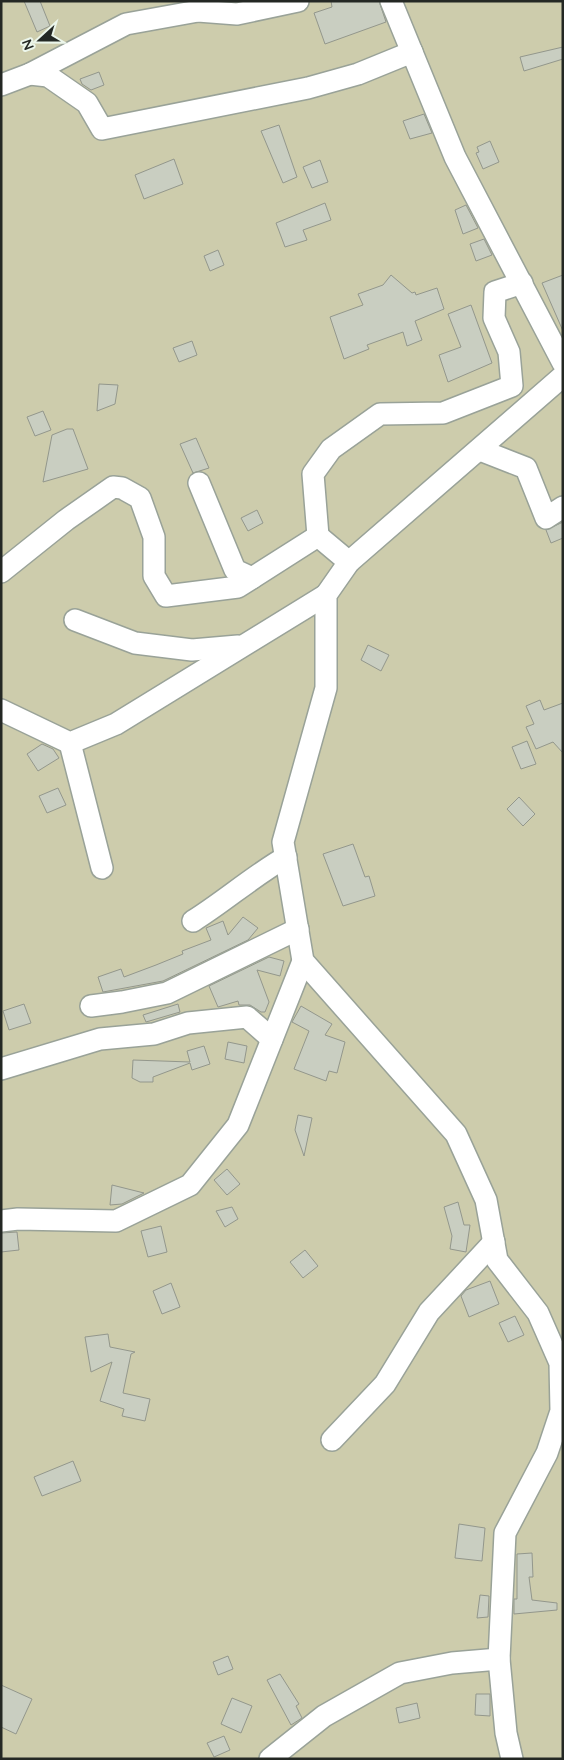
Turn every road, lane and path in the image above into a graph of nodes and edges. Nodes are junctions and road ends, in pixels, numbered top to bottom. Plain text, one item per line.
1 (298, 1) edge
2 (391, 1) edge
3 (200, 6) edge
4 (412, 52) junction
5 (30, 74) junction
6 (1, 85) edge
7 (522, 283) junction
8 (563, 363) edge
9 (563, 376) edge
10 (480, 450) junction
11 (199, 483) dead end
12 (563, 507) edge
13 (318, 536) junction
14 (349, 562) junction
15 (1, 572) edge
16 (252, 578) junction
17 (326, 595) junction
18 (75, 620) dead end
19 (244, 646) junction
20 (1, 710) edge
21 (70, 743) junction
22 (286, 857) junction
23 (102, 868) dead end
24 (193, 922) dead end
25 (298, 929) junction
26 (303, 960) junction
27 (90, 1006) dead end
28 (272, 1039) junction
29 (1, 1069) edge
30 (1, 1221) edge
31 (494, 1242) junction
32 (562, 1411) edge
33 (332, 1440) dead end
34 (499, 1658) junction
35 (270, 1759) edge
36 (512, 1759) edge

1 - 3 street
2 - 4 street
3 - 5 street
4 - 5 street
4 - 7 street
5 - 6 street
7 - 8 street
7 - 13 street
9 - 10 street
10 - 12 street
10 - 14 street
11 - 16 street
13 - 14 street
13 - 16 street
14 - 17 street
15 - 16 street
17 - 19 street
17 - 22 street
18 - 19 street
19 - 21 street
20 - 21 street
21 - 23 street
22 - 24 street
22 - 25 street
25 - 26 street
25 - 27 street
26 - 28 street
26 - 31 street
28 - 29 street
28 - 30 street
31 - 32 street
31 - 33 street
32 - 34 street
34 - 35 street
34 - 36 street

